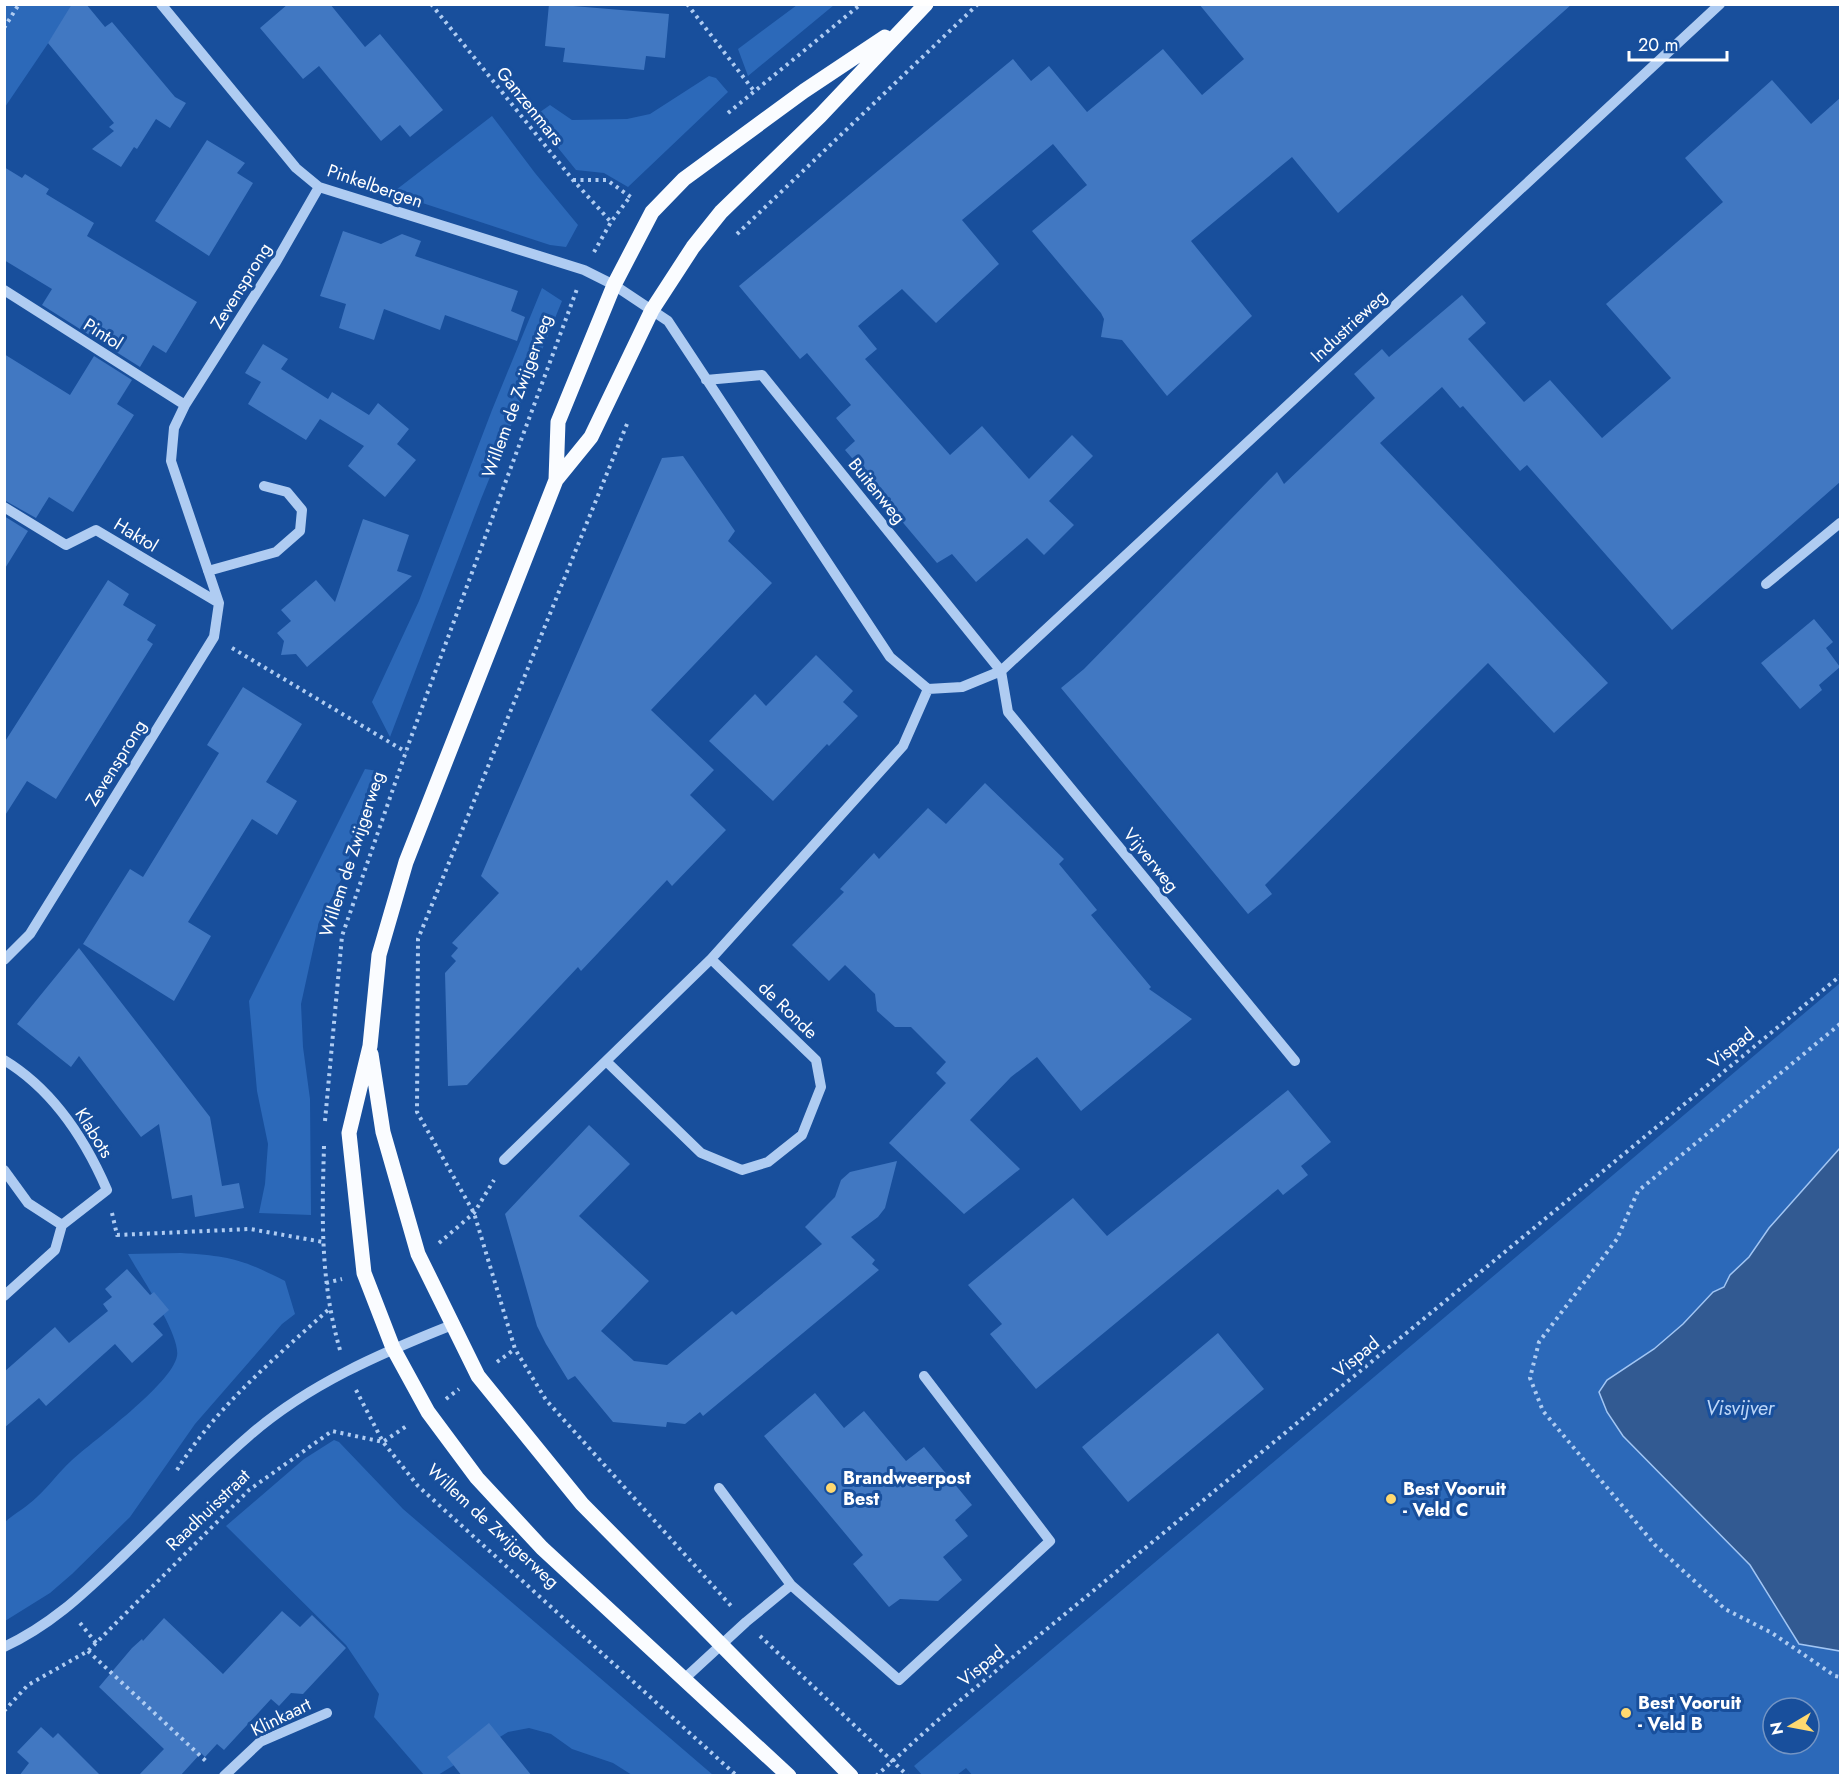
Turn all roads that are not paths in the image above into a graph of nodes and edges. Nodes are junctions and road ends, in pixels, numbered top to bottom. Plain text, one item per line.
1 (161, 4) edge
2 (926, 4) edge
3 (1701, 4) edge
4 (1720, 4) edge
5 (1709, 15) junction
6 (904, 24) junction
7 (319, 187) junction
8 (614, 285) junction
9 (4, 290) edge
10 (652, 310) junction
11 (706, 380) junction
12 (185, 405) junction
13 (556, 480) junction
14 (264, 486) dead end
15 (4, 507) edge
16 (1840, 522) edge
17 (208, 571) junction
18 (1766, 584) dead end
19 (219, 603) junction
20 (1000, 671) junction
21 (928, 689) junction
22 (711, 959) junction
23 (4, 960) edge
24 (370, 1046) junction
25 (4, 1060) edge
26 (1294, 1061) dead end
27 (607, 1062) junction
28 (504, 1160) road end
29 (4, 1170) edge
30 (62, 1226) junction
31 (4, 1296) edge
32 (452, 1325) junction
33 (393, 1348) junction
34 (924, 1376) dead end
35 (718, 1488) dead end
36 (791, 1585) junction
37 (722, 1644) junction
38 (4, 1647) edge
39 (682, 1680) junction
40 (327, 1713) dead end
41 (224, 1776) edge
42 (789, 1776) edge
43 (851, 1776) edge

1 - 7 street, Pinkelbergen
2 - 6 main road, Willem de Zwijgerweg
3 - 5 street
4 - 5 street, Industrieweg
5 - 20 street, Industrieweg
6 - 8 main road, Willem de Zwijgerweg
6 - 10 main road, Willem de Zwijgerweg
7 - 8 street, Pinkelbergen
7 - 12 street, Zevensprong
8 - 10 street, Pinkelbergen
8 - 13 main road, Willem de Zwijgerweg
9 - 12 street, Pintol
10 - 11 street
10 - 13 main road, Willem de Zwijgerweg
11 - 20 street, Buitenweg
11 - 21 street
12 - 17 street, Zevensprong
13 - 24 main road, Willem de Zwijgerweg
14 - 17 street
15 - 19 street, Haktol
16 - 18 street
17 - 19 street, Zevensprong
19 - 23 street, Zevensprong
20 - 21 street
20 - 26 street, Vijverweg
21 - 22 street
22 - 27 street
22 - 27 street, de Ronde
24 - 32 main road, Willem de Zwijgerweg
24 - 33 main road, Willem de Zwijgerweg
25 - 30 street, Klabots
27 - 28 street
29 - 30 street
30 - 31 street
32 - 33 street, Raadhuisstraat
32 - 37 main road, Willem de Zwijgerweg
33 - 38 street, Raadhuisstraat
33 - 39 main road, Willem de Zwijgerweg
34 - 36 street
35 - 36 street
36 - 37 street
37 - 39 street
37 - 43 main road, Willem de Zwijgerweg
39 - 42 main road, Willem de Zwijgerweg
40 - 41 street, Klinkaart

